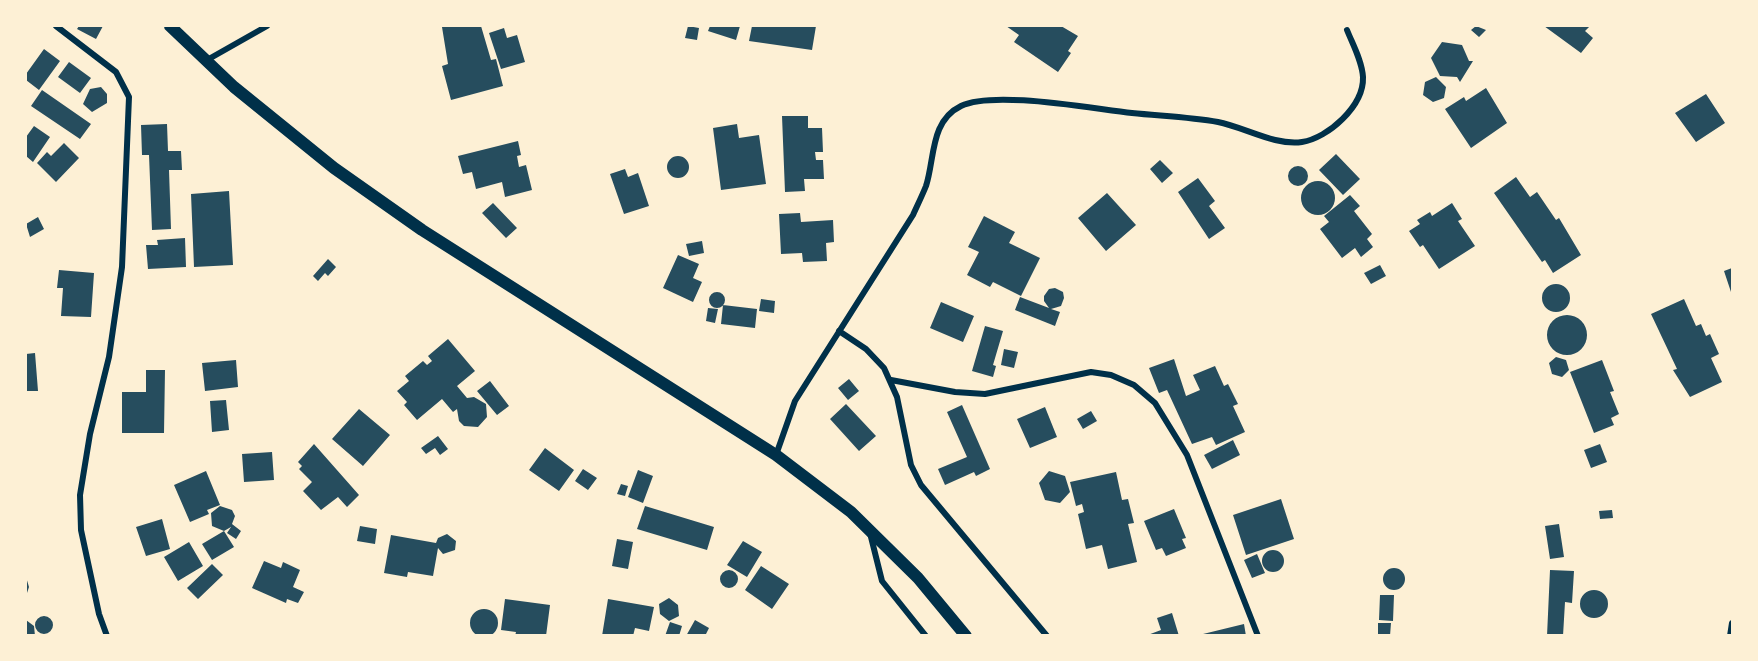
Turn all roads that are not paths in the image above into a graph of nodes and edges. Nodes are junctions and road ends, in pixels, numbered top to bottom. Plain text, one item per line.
1 (56, 26) edge
2 (170, 26) edge
3 (267, 26) edge
4 (1347, 30) dead end
5 (206, 60) junction
6 (839, 331) junction
7 (891, 380) junction
8 (776, 455) junction
9 (869, 530) junction
10 (1732, 623) edge
11 (107, 636) edge
12 (926, 636) edge
13 (966, 636) edge
14 (1047, 636) edge
15 (1258, 636) edge
16 (1730, 636) edge

1 - 11 street
2 - 5 main road
3 - 5 street
4 - 6 street
5 - 8 main road
6 - 7 street
6 - 8 street
7 - 14 street
7 - 15 street
8 - 9 main road
9 - 12 street
9 - 13 main road
10 - 16 street

